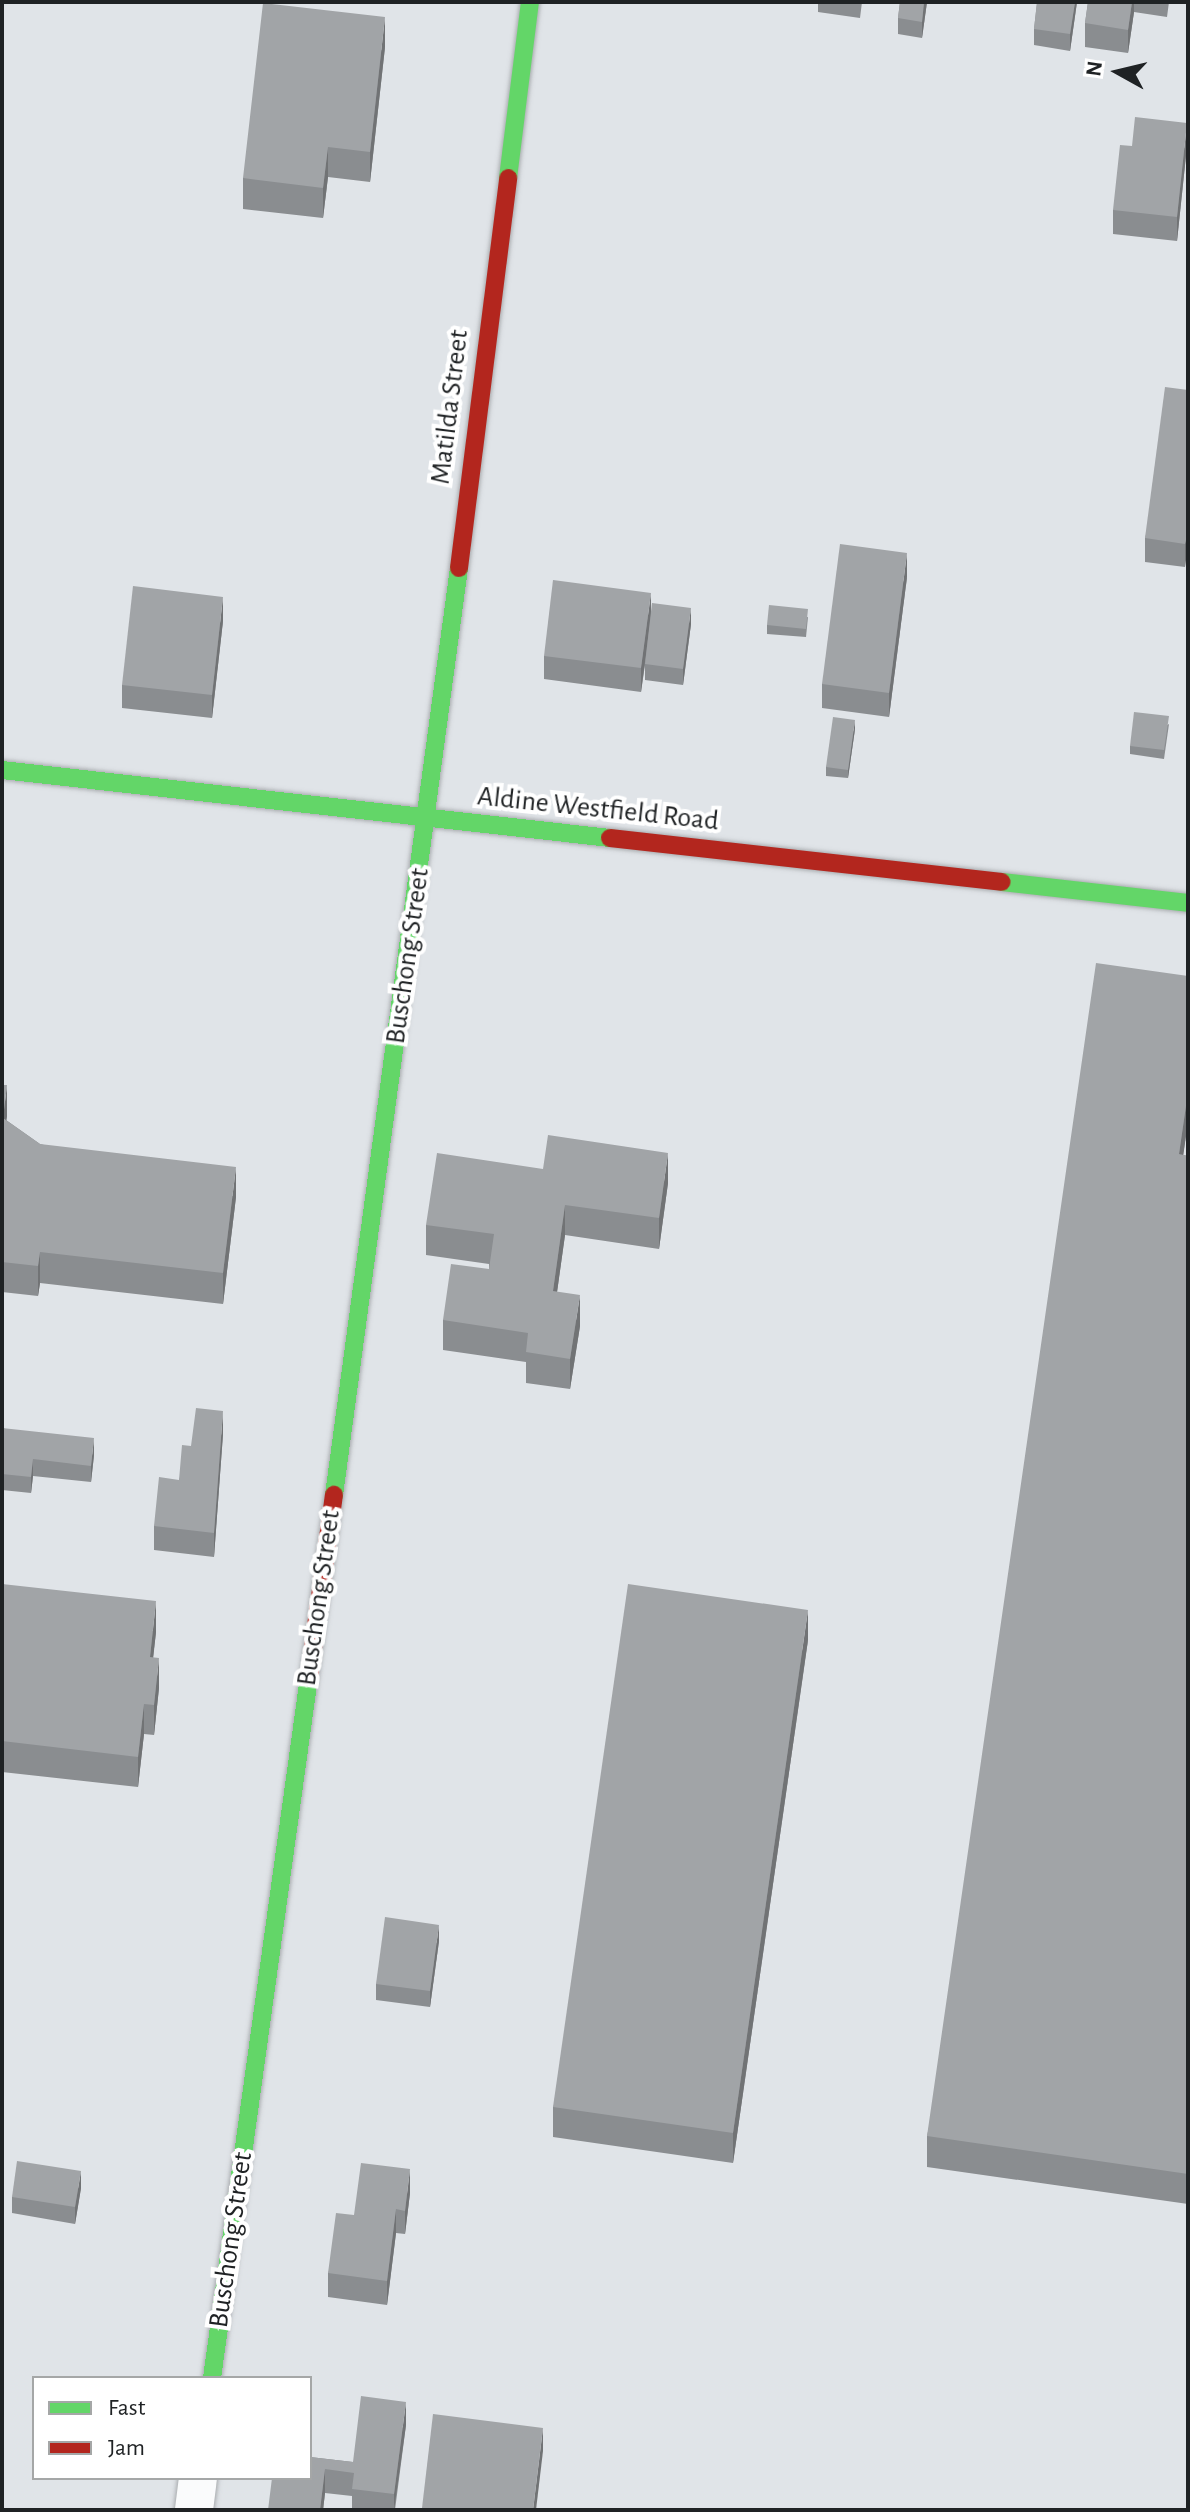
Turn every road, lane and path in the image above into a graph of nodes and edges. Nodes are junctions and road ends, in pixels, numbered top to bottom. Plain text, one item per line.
1 (530, 2) edge
2 (2, 770) edge
3 (427, 819) junction
4 (1188, 903) edge
5 (212, 2376) edge
6 (198, 2480) edge
7 (194, 2510) edge

1 - 3 street, Matilda Street
2 - 3 street, Aldine Westfield Road
3 - 4 street, Aldine Westfield Road
3 - 5 street, Buschong Street
6 - 7 street

